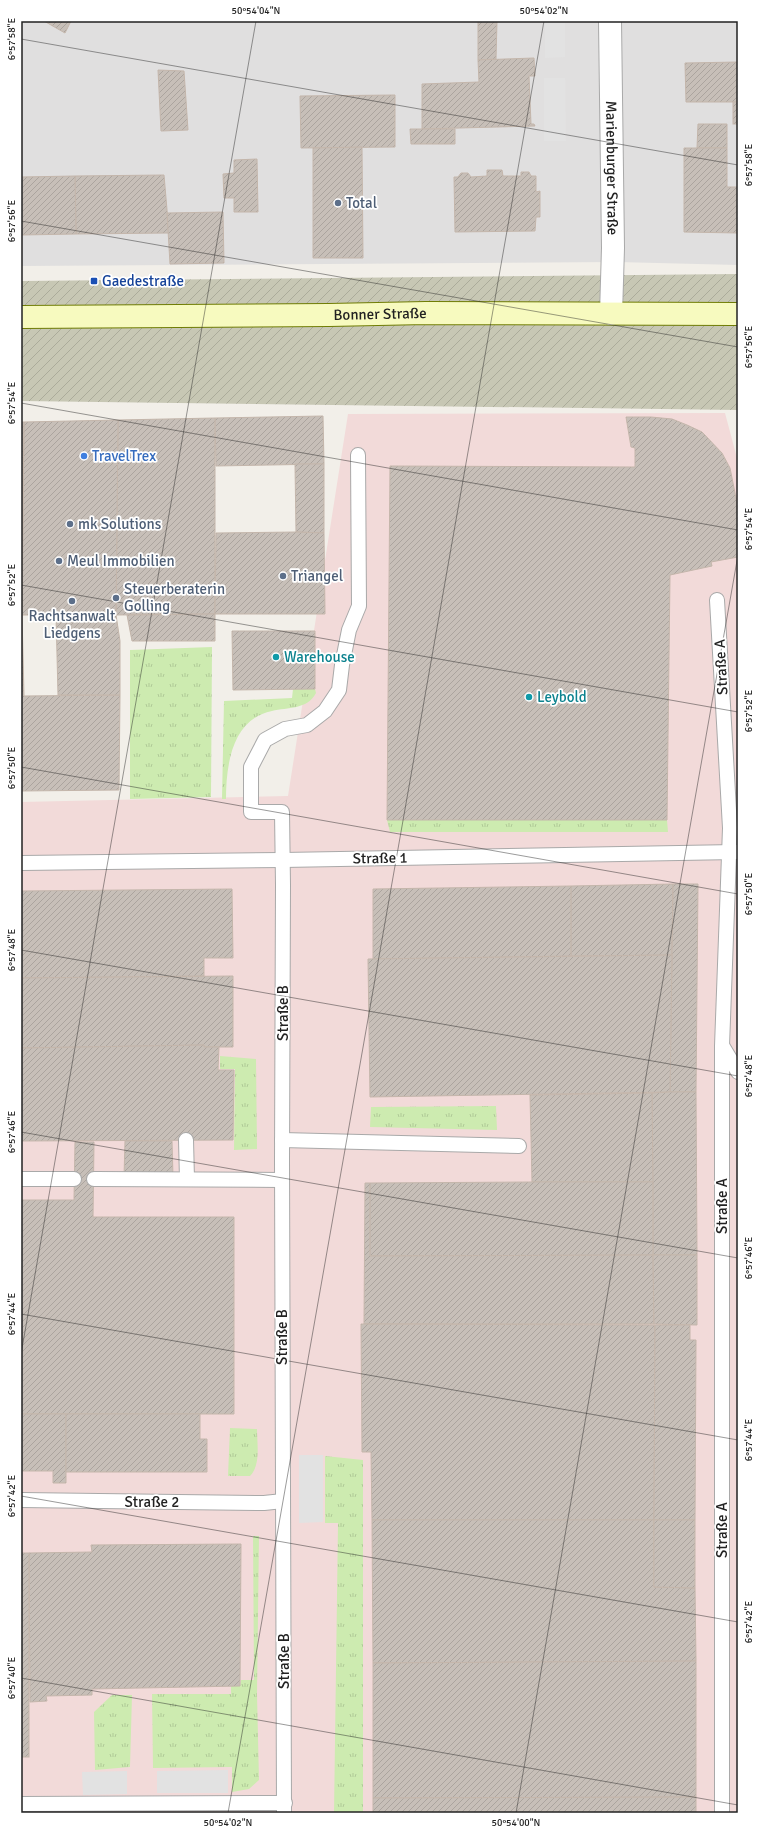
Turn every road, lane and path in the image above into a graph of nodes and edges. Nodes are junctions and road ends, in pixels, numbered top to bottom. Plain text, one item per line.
1 (610, 21) edge
2 (611, 314) junction
3 (738, 314) edge
4 (21, 317) edge
5 (358, 455) dead end
6 (717, 600) dead end
7 (733, 852) edge
8 (283, 860) junction
9 (21, 862) edge
10 (722, 1046) junction
11 (738, 1072) edge
12 (186, 1140) dead end
13 (282, 1140) junction
14 (519, 1146) dead end
15 (21, 1179) edge
16 (74, 1179) dead end
17 (94, 1179) dead end
18 (187, 1180) junction
19 (282, 1180) junction
20 (21, 1500) edge
21 (283, 1501) junction
22 (21, 1804) edge
23 (284, 1808) edge
24 (66, 1809) edge
25 (722, 1813) edge

1 - 2 street, Marienburger Straße
2 - 3 main road, Bonner Straße
2 - 4 main road, Bonner Straße
5 - 8 lane, Straße B
6 - 7 lane, Straße A
7 - 8 lane, Straße 1
7 - 10 lane, Straße A
8 - 9 lane, Straße 1
8 - 13 lane, Straße B
10 - 11 lane
10 - 25 lane, Straße A
12 - 18 lane
13 - 14 lane
13 - 19 lane, Straße B
15 - 16 lane
17 - 18 lane
18 - 19 lane
19 - 21 lane, Straße B
20 - 21 lane, Straße 2
21 - 23 lane, Straße B
22 - 24 lane
23 - 24 lane

